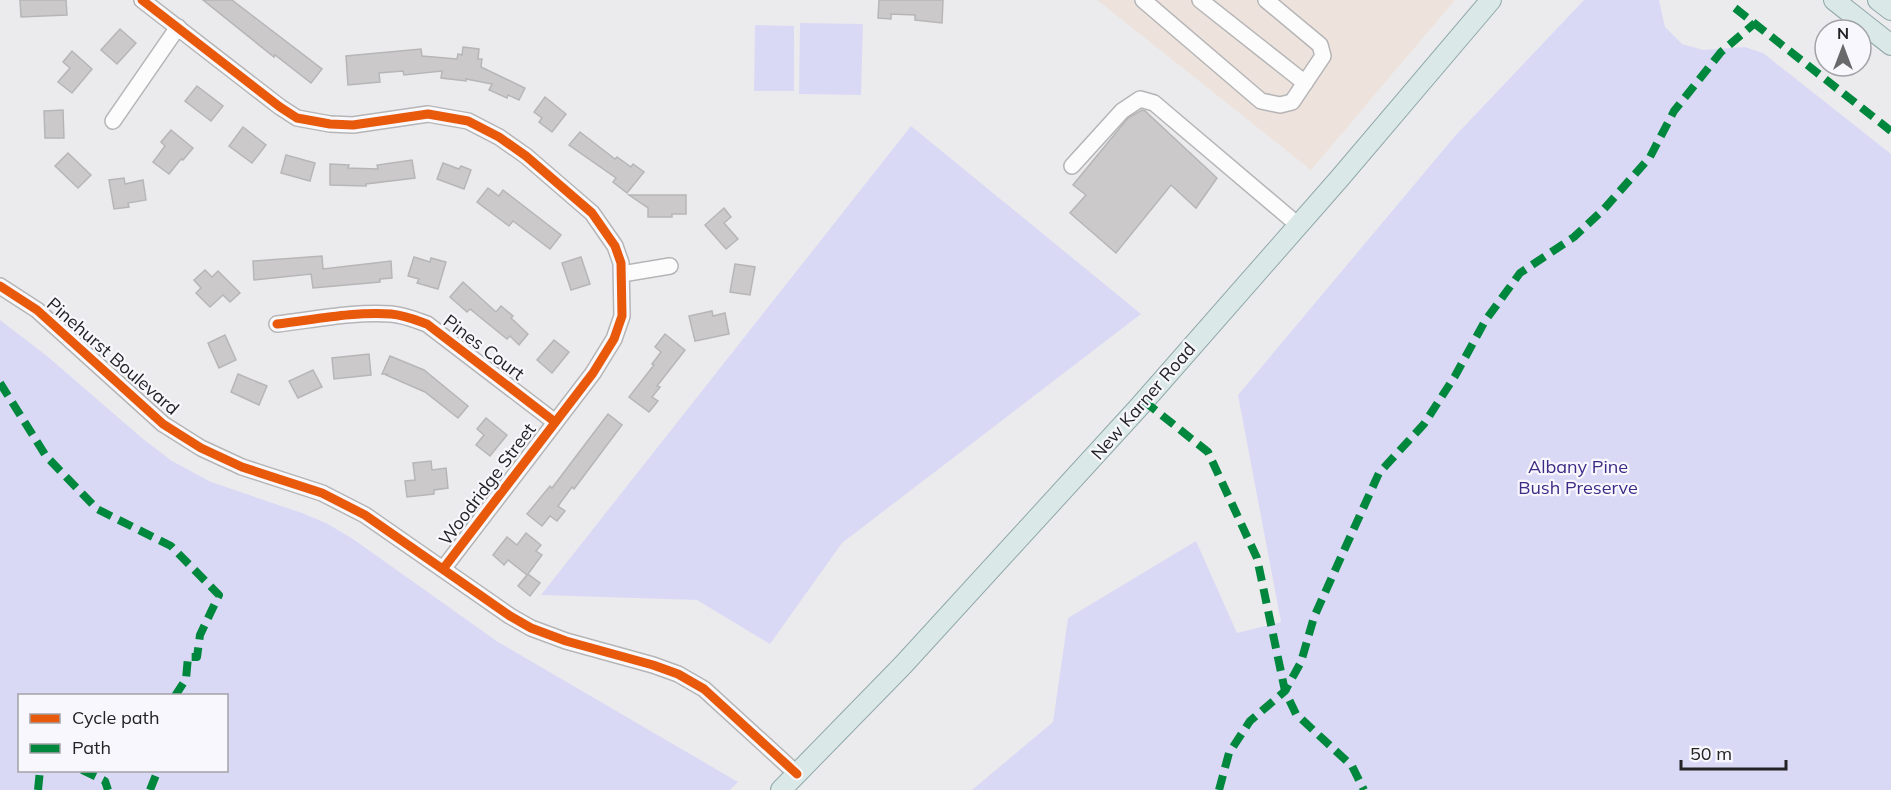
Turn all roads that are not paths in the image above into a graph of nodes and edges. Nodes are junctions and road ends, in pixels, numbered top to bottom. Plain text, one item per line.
1 (142, 0) edge
2 (1143, 0) edge
3 (1200, 0) edge
4 (1266, 0) edge
5 (1491, 0) edge
6 (1504, 0) edge
7 (1878, 0) edge
8 (1838, 4) edge
9 (1891, 10) edge
10 (178, 27) junction
11 (1465, 30) junction
12 (1891, 45) edge
13 (1305, 83) junction
14 (113, 121) dead end
15 (1072, 166) dead end
16 (1298, 225) junction
17 (670, 266) dead end
18 (622, 274) junction
19 (0, 286) edge
20 (277, 324) dead end
21 (555, 422) junction
22 (443, 569) junction
23 (797, 774) junction
24 (781, 790) edge

1 - 10 street, Woodridge Street
2 - 13 street
3 - 13 street
4 - 13 street
5 - 11 main road, New Karner Road
6 - 11 main road
7 - 9 main road
8 - 12 main road
10 - 14 street
10 - 18 street, Woodridge Street
11 - 16 main road, New Karner Road
15 - 16 street
16 - 23 main road, New Karner Road
17 - 18 street
18 - 21 street, Woodridge Street
19 - 22 street, Pinehurst Boulevard
20 - 21 street, Pines Court
21 - 22 street, Woodridge Street
22 - 23 street, Pinehurst Boulevard
23 - 24 main road, New Karner Road

